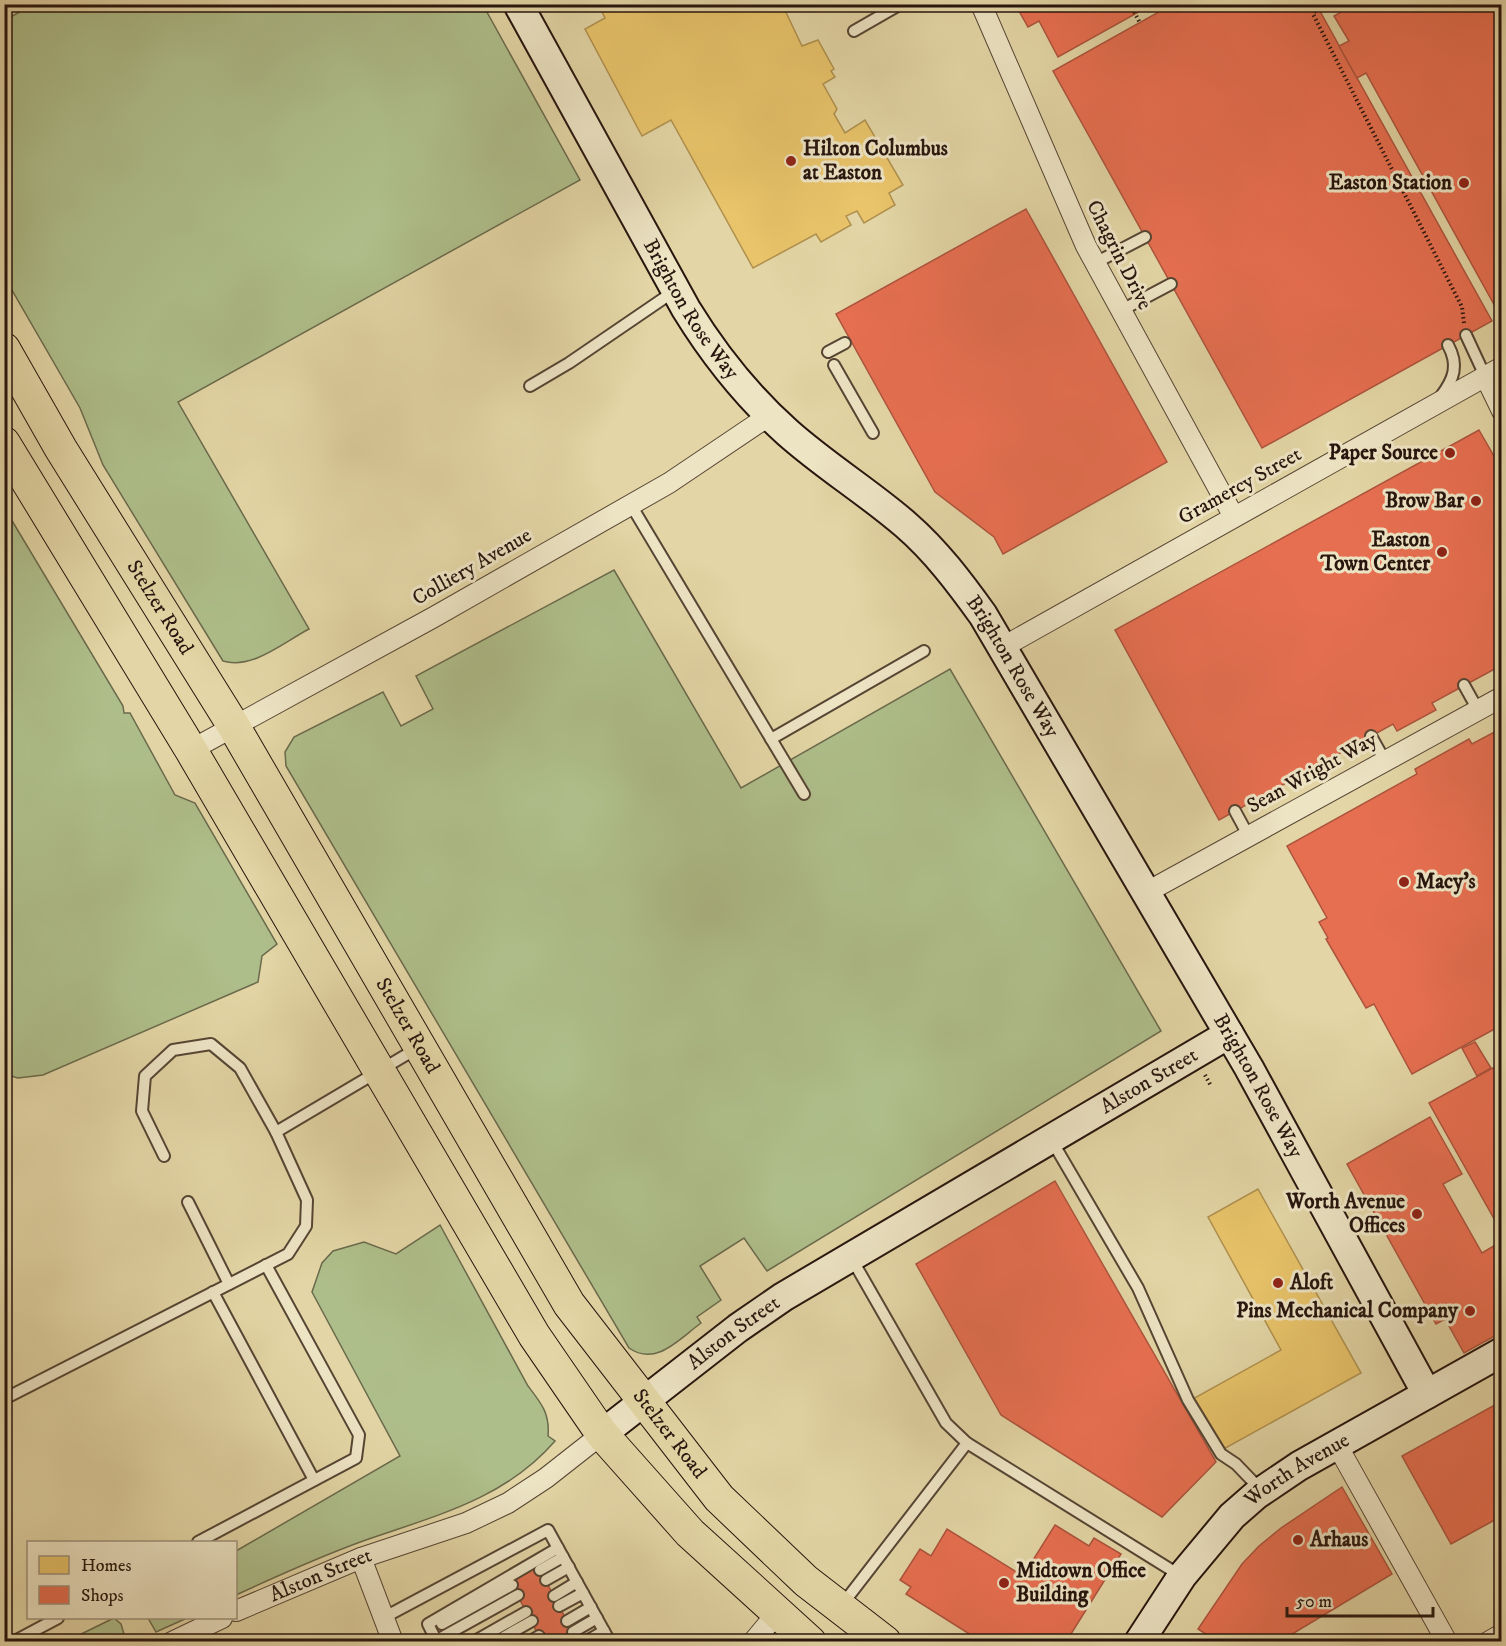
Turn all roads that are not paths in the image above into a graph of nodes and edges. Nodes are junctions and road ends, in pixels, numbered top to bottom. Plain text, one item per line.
1 (518, 4) edge
2 (901, 4) edge
3 (981, 4) edge
4 (854, 31) dead end
5 (1144, 237) dead end
6 (1095, 263) junction
7 (1171, 284) dead end
8 (676, 290) junction
9 (1120, 311) junction
10 (1466, 335) road end
11 (844, 344) dead end
12 (1448, 345) dead end
13 (4, 349) edge
14 (828, 352) dead end
15 (834, 364) dead end
16 (1493, 372) edge
17 (530, 386) dead end
18 (1436, 403) junction
19 (1502, 411) edge
20 (770, 415) junction
21 (873, 433) dead end
22 (4, 443) edge
23 (630, 505) junction
24 (1234, 517) junction
25 (1003, 648) junction
26 (924, 651) dead end
27 (1464, 685) dead end
28 (1502, 697) edge
29 (1478, 710) junction
30 (233, 725) junction
31 (1371, 736) dead end
32 (771, 739) junction
33 (191, 750) junction
34 (1385, 761) junction
35 (804, 794) dead end
36 (1235, 811) dead end
37 (1248, 835) junction
38 (1147, 892) junction
39 (1229, 1034) junction
40 (419, 1047) junction
41 (378, 1071) junction
42 (276, 1132) junction
43 (1051, 1139) junction
44 (164, 1156) dead end
45 (188, 1202) dead end
46 (851, 1257) junction
47 (266, 1265) junction
48 (229, 1284) junction
49 (213, 1292) junction
50 (1502, 1352) edge
51 (1427, 1394) junction
52 (4, 1399) edge
53 (642, 1401) junction
54 (602, 1434) junction
55 (967, 1443) junction
56 (1337, 1445) junction
57 (314, 1480) junction
58 (1262, 1490) junction
59 (200, 1541) edge
60 (561, 1552) junction
61 (361, 1558) junction
62 (569, 1567) junction
63 (540, 1570) dead end
64 (1182, 1576) junction
65 (546, 1580) dead end
66 (577, 1582) junction
67 (512, 1585) dead end
68 (583, 1593) junction
69 (518, 1596) dead end
70 (591, 1607) junction
71 (840, 1607) junction
72 (237, 1611) edge
73 (777, 1613) junction
74 (383, 1618) junction
75 (597, 1618) junction
76 (54, 1619) edge
77 (218, 1619) edge
78 (567, 1621) dead end
79 (431, 1630) junction
80 (573, 1632) dead end
81 (1502, 1634) edge
82 (608, 1639) edge
83 (13, 1641) edge
84 (172, 1641) edge
85 (393, 1641) edge
86 (437, 1641) edge
87 (473, 1641) edge
88 (495, 1641) edge
89 (585, 1641) edge
90 (753, 1641) edge
91 (810, 1641) edge
92 (885, 1641) edge
93 (1139, 1641) edge
94 (1447, 1641) edge
95 (1488, 1641) edge

1 - 8 street, Brighton Rose Way
2 - 4 lane
3 - 6 street, Chagrin Drive
5 - 6 lane
6 - 9 street, Chagrin Drive
7 - 9 lane
8 - 17 lane
8 - 20 street, Brighton Rose Way
9 - 24 street, Chagrin Drive
10 - 16 lane
11 - 14 lane
12 - 18 lane
13 - 30 main road, Stelzer Road
15 - 21 lane
16 - 18 street, Gramercy Street
16 - 19 street
18 - 24 street, Gramercy Street
20 - 23 street, Colliery Avenue
20 - 25 street, Brighton Rose Way
22 - 33 main road
23 - 30 street, Colliery Avenue
23 - 32 lane
24 - 25 street, Gramercy Street
25 - 38 street, Brighton Rose Way
26 - 32 lane
27 - 29 lane
28 - 29 street, Sean Wright Way
29 - 34 street, Sean Wright Way
30 - 33 street, Colliery Avenue
30 - 40 main road, Stelzer Road
31 - 34 lane
32 - 35 lane
33 - 41 main road
34 - 37 street, Sean Wright Way
36 - 37 lane
37 - 38 street, Sean Wright Way
38 - 39 street, Brighton Rose Way
39 - 43 street, Alston Street
39 - 51 street, Brighton Rose Way
40 - 41 lane
40 - 53 main road, Stelzer Road
41 - 42 lane
41 - 54 main road
42 - 44 lane
42 - 47 lane
43 - 46 street, Alston Street
43 - 58 lane
45 - 48 lane
46 - 53 street, Alston Street
46 - 55 lane
47 - 48 lane
47 - 57 lane
48 - 49 lane
49 - 52 lane
49 - 57 lane
50 - 51 street, Worth Avenue
51 - 56 street, Worth Avenue
53 - 54 street, Alston Street
53 - 71 main road, Stelzer Road
54 - 61 street, Alston Street
54 - 73 main road
55 - 64 lane
55 - 71 lane
56 - 58 street, Worth Avenue
56 - 94 street
57 - 59 lane
58 - 64 street, Worth Avenue
60 - 62 lane
60 - 63 lane
60 - 74 lane
60 - 79 lane
61 - 72 street, Alston Street
61 - 74 street
62 - 65 lane
62 - 66 lane
64 - 93 street, Worth Avenue
66 - 68 lane
66 - 68 lane
67 - 79 lane
68 - 70 lane
69 - 86 lane
70 - 75 lane
70 - 78 lane
71 - 92 main road, Stelzer Road
73 - 90 street
73 - 91 main road
74 - 85 street
75 - 80 lane
75 - 82 lane
76 - 83 lane
77 - 84 street
79 - 86 lane
81 - 95 street
82 - 89 lane
87 - 88 lane

